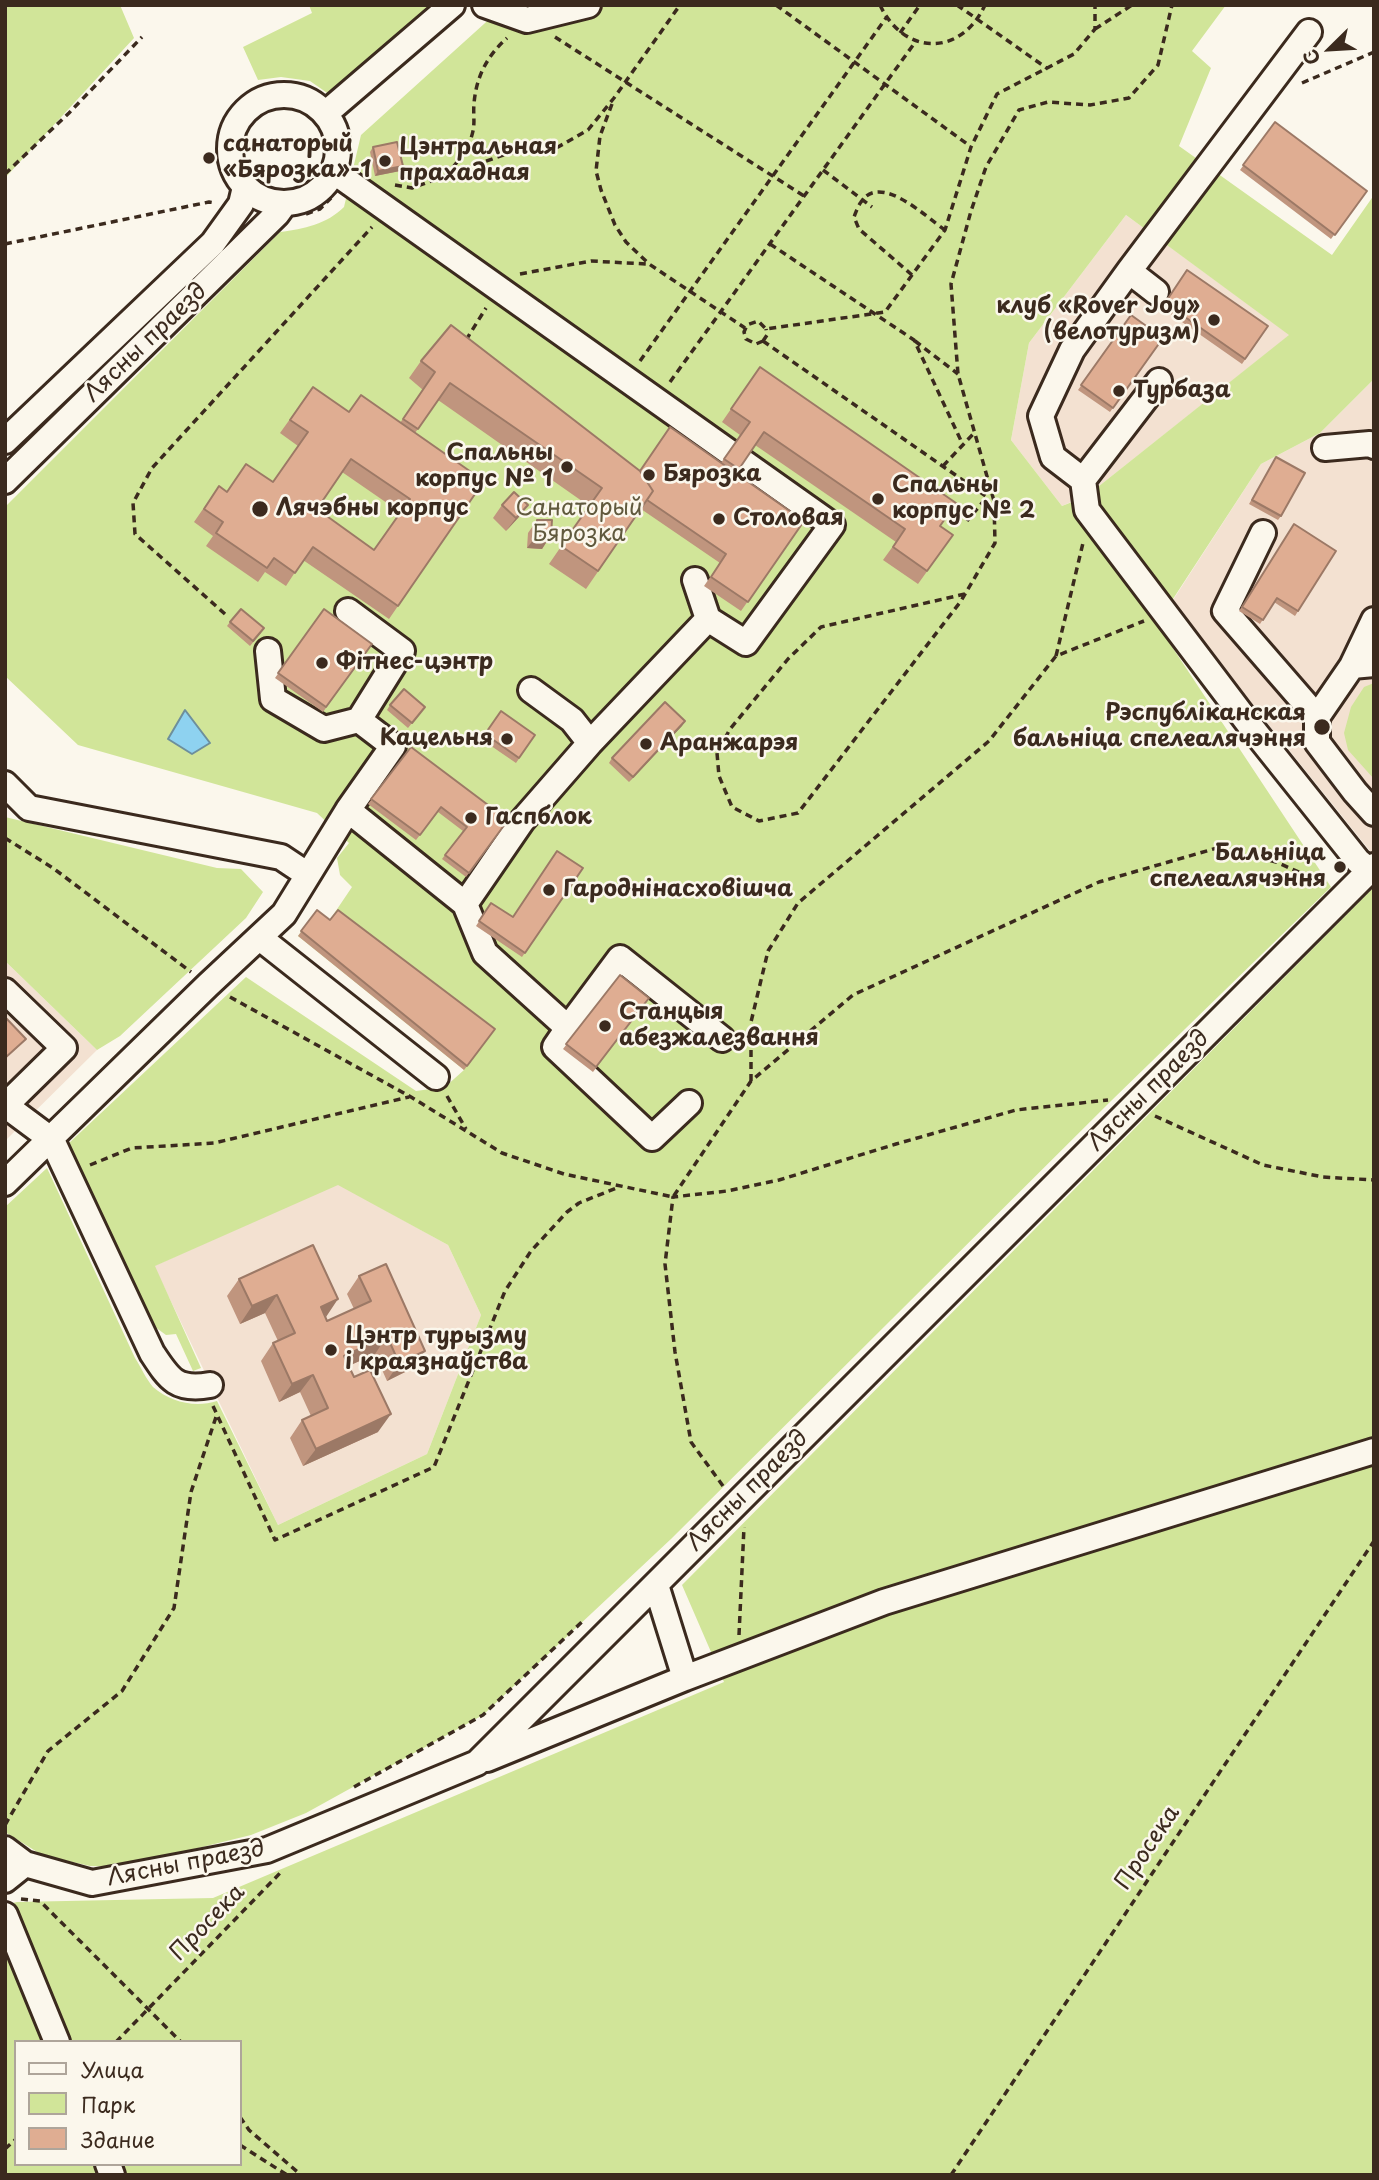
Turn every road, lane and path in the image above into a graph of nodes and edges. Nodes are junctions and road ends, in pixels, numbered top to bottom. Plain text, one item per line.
1 (452, 5) edge
2 (485, 5) edge
3 (588, 5) edge
4 (680, 5) edge
5 (776, 5) edge
6 (880, 5) edge
7 (920, 5) edge
8 (957, 5) edge
9 (985, 5) edge
10 (1095, 5) edge
11 (1132, 5) edge
12 (1172, 5) edge
13 (886, 18) junction
14 (527, 19) junction
15 (978, 20) junction
16 (1095, 29) junction
17 (1310, 32) dead end
18 (900, 33) junction
19 (142, 37) dead end
20 (916, 41) junction
21 (1374, 52) edge
22 (854, 62) junction
23 (1048, 69) junction
24 (626, 82) junction
25 (885, 85) junction
26 (1297, 85) dead end
27 (614, 98) junction
28 (325, 114) junction
29 (971, 147) junction
30 (823, 170) junction
31 (5, 174) edge
32 (774, 174) junction
33 (340, 176) junction
34 (445, 177) junction
35 (243, 196) junction
36 (804, 196) junction
37 (862, 200) junction
38 (378, 203) junction
39 (282, 206) junction
40 (872, 207) dead end
41 (945, 230) junction
42 (5, 244) edge
43 (769, 244) junction
44 (649, 264) junction
45 (1129, 271) junction
46 (912, 275) junction
47 (494, 285) junction
48 (690, 290) junction
49 (1156, 292) dead end
50 (721, 311) junction
51 (877, 314) junction
52 (746, 328) junction
53 (766, 328) junction
54 (914, 340) junction
55 (466, 341) edge
56 (764, 341) junction
57 (958, 373) junction
58 (626, 379) junction
59 (1159, 381) dead end
60 (656, 400) junction
61 (975, 431) junction
62 (5, 441) edge
63 (963, 445) junction
64 (1374, 446) edge
65 (1325, 447) dead end
66 (943, 467) junction
67 (1083, 480) junction
68 (5, 481) edge
69 (1087, 510) junction
70 (967, 521) dead end
71 (1263, 533) dead end
72 (695, 580) dead end
73 (965, 594) junction
74 (348, 611) dead end
75 (1163, 613) junction
76 (225, 614) dead end
77 (708, 619) junction
78 (1374, 620) edge
79 (268, 651) dead end
80 (1056, 656) junction
81 (1363, 665) edge
82 (531, 690) dead end
83 (1317, 717) junction
84 (359, 720) junction
85 (590, 743) junction
86 (5, 784) edge
87 (348, 810) junction
88 (1374, 813) edge
89 (5, 838) edge
90 (1372, 869) edge
91 (308, 875) junction
92 (1331, 887) dead end
93 (465, 904) junction
94 (260, 938) junction
95 (208, 985) junction
96 (5, 992) edge
97 (568, 1028) junction
98 (722, 1039) dead end
99 (436, 1077) dead end
100 (751, 1081) junction
101 (411, 1097) junction
102 (689, 1103) dead end
103 (6, 1105) edge
104 (1132, 1108) junction
105 (1102, 1110) dead end
106 (52, 1140) junction
107 (68, 1174) junction
108 (1374, 1180) edge
109 (5, 1184) edge
110 (621, 1186) junction
111 (673, 1198) junction
112 (211, 1394) joint
113 (217, 1415) junction
114 (1374, 1451) edge
115 (738, 1500) junction
116 (1374, 1541) edge
117 (656, 1585) junction
118 (592, 1613) dead end
119 (737, 1658) junction
120 (685, 1678) junction
121 (477, 1763) junction
122 (353, 1787) dead end
123 (5, 1825) edge
124 (5, 1849) edge
125 (25, 1864) junction
126 (285, 1867) dead end
127 (9, 1898) edge
128 (150, 2009) junction
129 (56, 2040) edge
130 (118, 2040) edge
131 (179, 2040) edge
132 (242, 2120) edge
133 (242, 2146) edge
134 (287, 2175) edge
135 (301, 2175) edge
136 (950, 2175) edge

1 - 28 street
2 - 14 street
3 - 14 street
4 - 24 path
5 - 22 path
6 - 13 path
7 - 18 path
8 - 15 path
9 - 15 path
10 - 16 path
11 - 16 path
12 - 57 path
13 - 18 path
13 - 22 path
14 - 24 path
14 - 34 path
15 - 20 path
15 - 23 path
16 - 23 path
17 - 45 street
18 - 20 path
19 - 31 path
20 - 25 path
21 - 26 path
22 - 25 path
22 - 32 path
23 - 29 path
24 - 27 path
24 - 32 path
25 - 29 path
25 - 30 path
27 - 34 path
27 - 44 path
28 - 33 street
28 - 35 street
29 - 41 path
30 - 36 path
30 - 37 path
32 - 36 path
32 - 48 path
33 - 38 street
33 - 39 street, Лясны праезд
33 - 39 path
34 - 38 path
35 - 39 street
35 - 42 path
35 - 62 street, Лясны праезд
36 - 43 path
37 - 40 path
37 - 41 path
37 - 46 path
38 - 47 street
38 - 76 path
39 - 68 street, Лясны праезд
41 - 46 path
43 - 50 path
43 - 51 path
44 - 47 path
44 - 48 path
45 - 49 street
45 - 67 street
46 - 51 path
47 - 55 path
47 - 58 street
48 - 50 path
48 - 58 path
50 - 52 path
50 - 60 path
51 - 53 path
51 - 54 path
52 - 53 path
52 - 56 path
53 - 56 path
54 - 57 path
54 - 63 path
56 - 66 path
57 - 61 path
58 - 60 street
59 - 67 street
60 - 77 street
61 - 63 path
61 - 73 path
63 - 66 path
64 - 65 street
66 - 70 path
67 - 69 street
69 - 75 street
69 - 80 path
71 - 83 street
72 - 77 street
73 - 73 path
74 - 84 street
75 - 80 path
75 - 90 street
77 - 85 street
78 - 81 street
79 - 84 street
80 - 100 path
81 - 83 street
82 - 85 street
83 - 88 street
84 - 87 street
85 - 93 street
86 - 91 street
87 - 91 street
87 - 93 street
89 - 95 path
90 - 104 street, Лясны праезд
91 - 94 street
92 - 100 path
93 - 97 street
94 - 95 street
94 - 99 street
95 - 101 path
95 - 106 street
96 - 103 street
97 - 98 street
97 - 102 street
100 - 111 path
101 - 107 path
101 - 110 path
103 - 106 street
104 - 108 path
104 - 115 street, Лясны праезд
105 - 111 path
106 - 107 street
106 - 109 street
107 - 112 street
110 - 111 path
110 - 113 path
111 - 115 path
112 - 113 path
113 - 123 path
114 - 119 street
115 - 117 street, Лясны праезд
115 - 119 path
116 - 136 path, Просека
117 - 120 street
117 - 121 street, Лясны праезд
118 - 122 path
119 - 120 street
120 - 121 street
121 - 125 street, Лясны праезд
124 - 125 street, Лясны праезд
125 - 127 street
126 - 128 path, Просека
127 - 128 path
127 - 129 street
128 - 130 path, Просека
128 - 131 path
132 - 135 path
133 - 134 path

